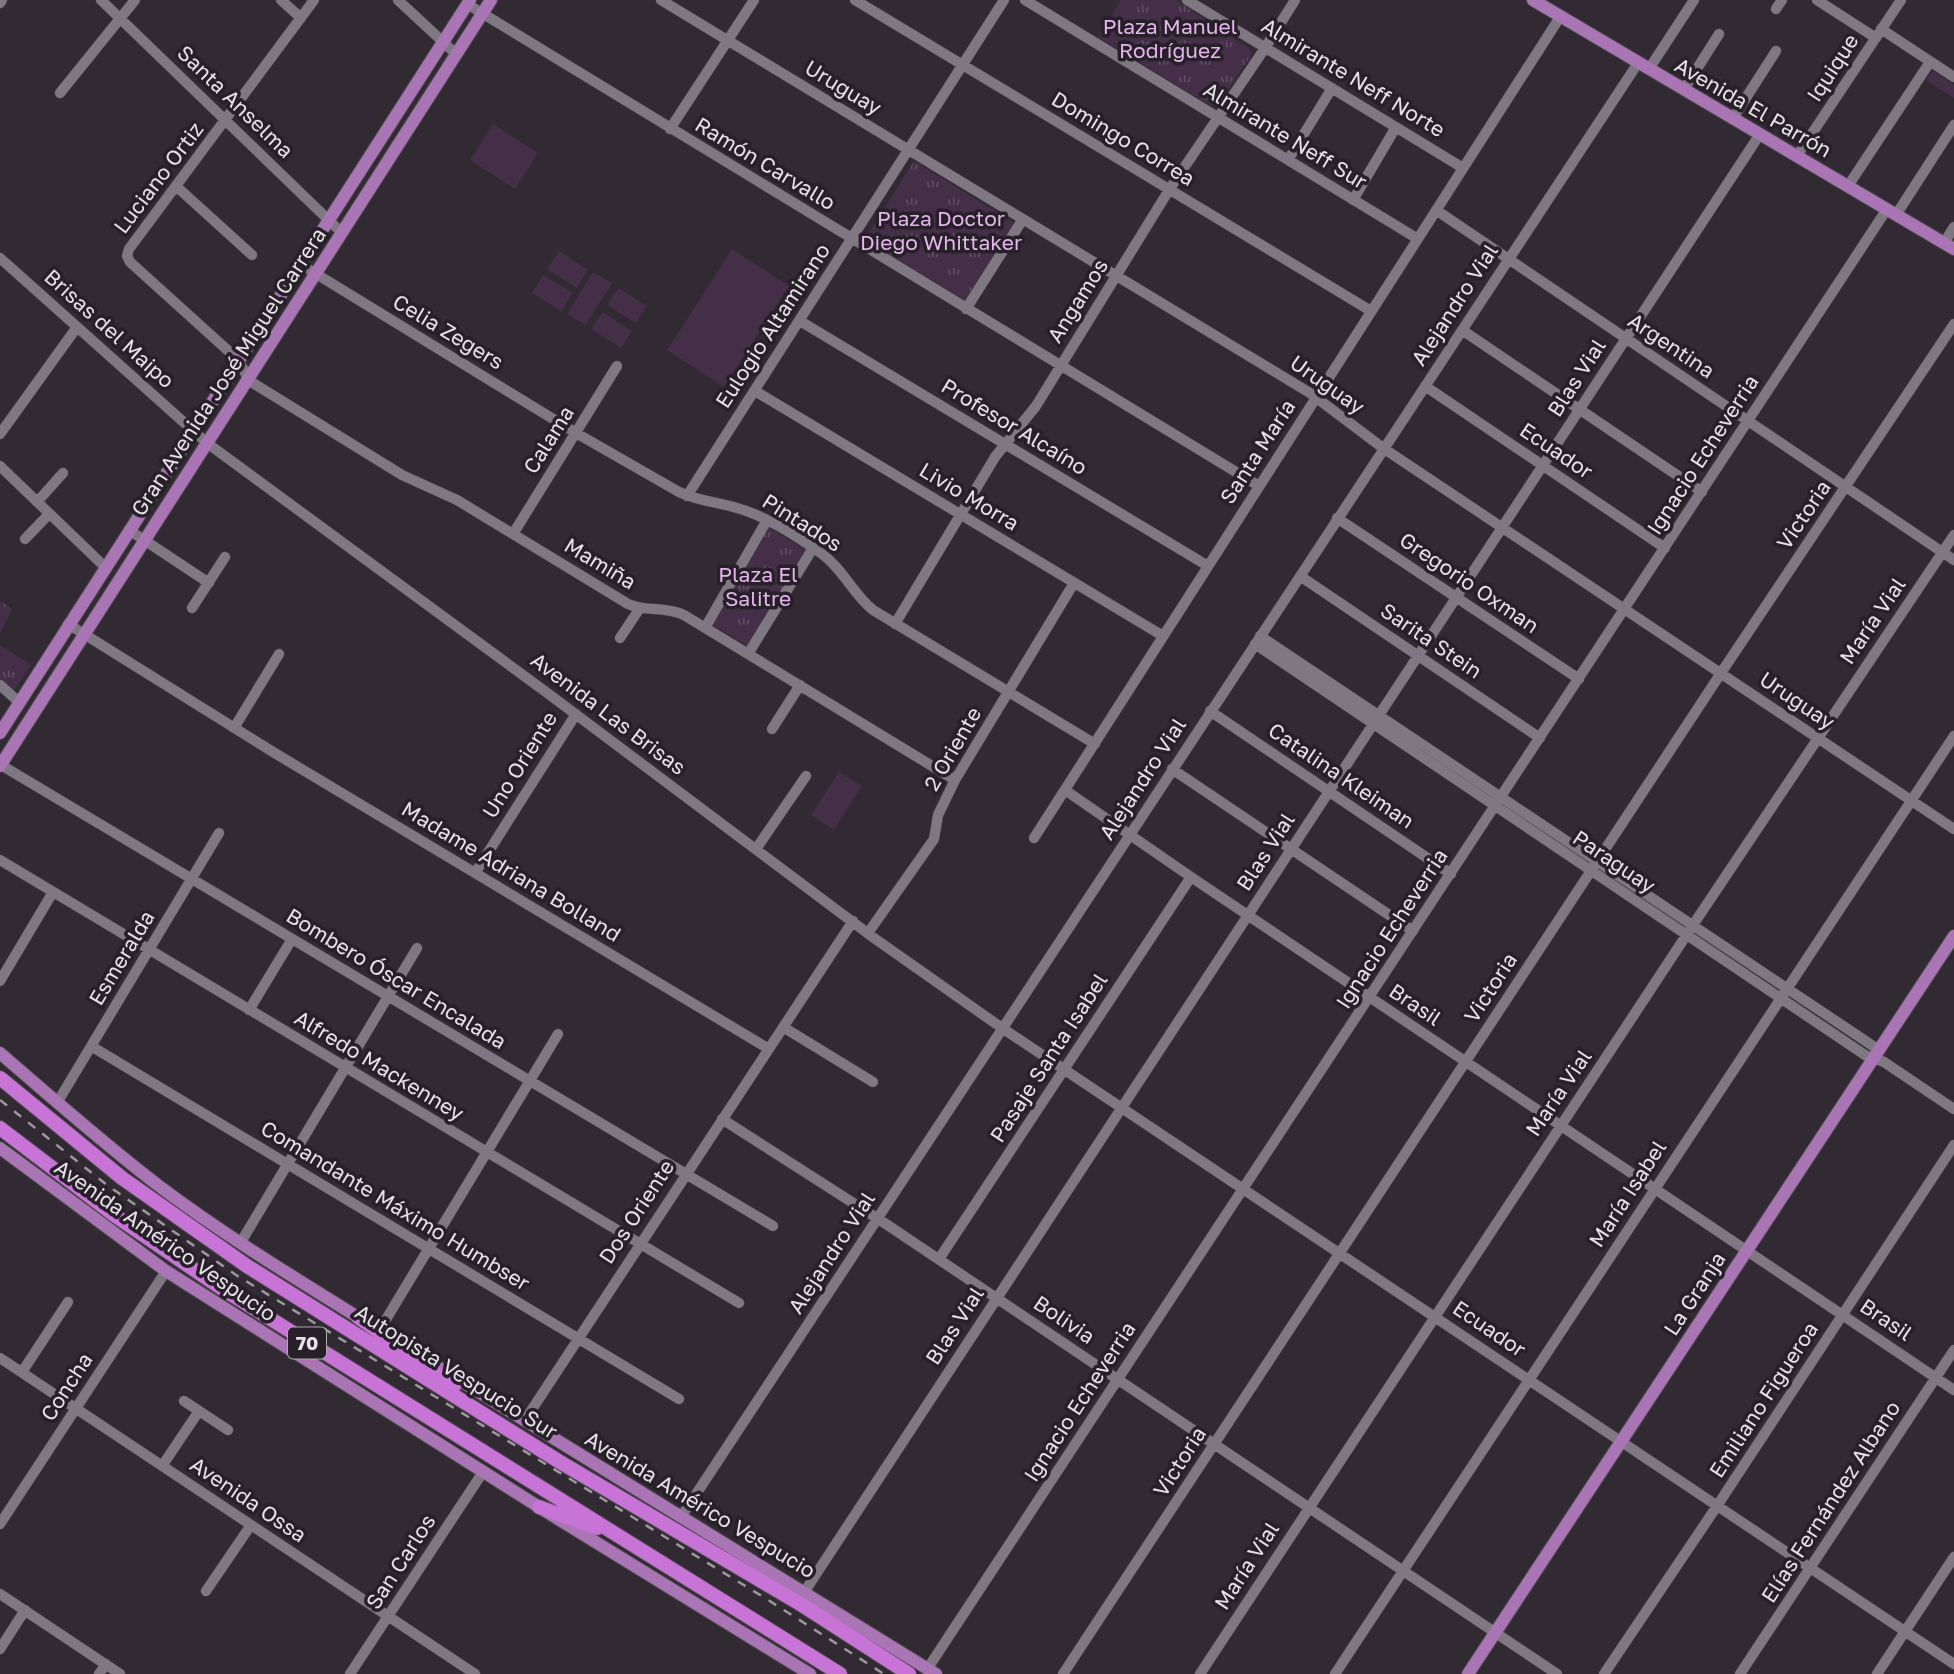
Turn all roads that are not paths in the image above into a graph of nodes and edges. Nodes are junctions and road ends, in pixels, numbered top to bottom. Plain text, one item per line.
1 (101, 0) edge
2 (135, 0) edge
3 (281, 0) edge
4 (314, 0) edge
5 (398, 0) edge
6 (491, 0) edge
7 (661, 0) edge
8 (754, 0) edge
9 (855, 0) edge
10 (1004, 0) edge
11 (1026, 0) edge
12 (1186, 0) edge
13 (1295, 0) edge
14 (1533, 0) edge
15 (1694, 0) edge
16 (1817, 0) edge
17 (1901, 0) edge
18 (468, 2) edge
19 (482, 14) junction
20 (1560, 17) junction
21 (301, 18) junction
22 (120, 19) junction
23 (1719, 34) dead end
24 (1878, 34) junction
25 (729, 41) junction
26 (443, 42) junction
27 (1265, 48) junction
28 (1776, 51) dead end
29 (456, 54) junction
30 (1930, 62) junction
31 (963, 66) junction
32 (1643, 66) junction
33 (1954, 77) edge
34 (1332, 88) junction
35 (1684, 89) junction
36 (60, 93) dead end
37 (1218, 117) junction
38 (1732, 118) junction
39 (226, 120) junction
40 (1954, 125) edge
41 (1396, 127) junction
42 (670, 129) junction
43 (1760, 134) junction
44 (909, 150) junction
45 (1797, 156) junction
46 (1288, 160) junction
47 (1463, 168) junction
48 (1848, 186) junction
49 (177, 187) junction
50 (1169, 190) junction
51 (1353, 200) junction
52 (1436, 210) junction
53 (1891, 212) junction
54 (1023, 219) junction
55 (329, 220) junction
56 (1954, 227) edge
57 (342, 233) junction
58 (852, 239) junction
59 (1418, 239) junction
60 (1949, 246) edge
61 (252, 255) dead end
62 (0, 258) edge
63 (1508, 259) junction
64 (300, 264) junction
65 (316, 274) junction
66 (1116, 276) junction
67 (966, 309) junction
68 (1371, 312) junction
69 (800, 321) junction
70 (1954, 324) edge
71 (77, 327) junction
72 (1462, 330) junction
73 (1626, 339) junction
74 (238, 360) junction
75 (617, 366) dead end
76 (1061, 366) junction
77 (248, 380) junction
78 (1425, 386) junction
79 (755, 391) junction
80 (1316, 397) junction
81 (1580, 409) junction
82 (1748, 422) junction
83 (193, 429) junction
84 (576, 433) junction
85 (0, 434) edge
86 (207, 443) junction
87 (1004, 444) junction
88 (1383, 448) junction
89 (1542, 465) junction
90 (0, 466) edge
91 (63, 473) dead end
92 (1259, 486) junction
93 (1845, 488) junction
94 (1702, 492) junction
95 (687, 496) junction
96 (37, 502) junction
97 (49, 514) junction
98 (960, 514) junction
99 (1337, 519) junction
100 (766, 520) junction
101 (1502, 526) junction
102 (129, 530) junction
103 (513, 534) junction
104 (1954, 535) edge
105 (25, 539) dead end
106 (143, 540) junction
107 (813, 548) junction
108 (1665, 548) junction
109 (1942, 552) junction
110 (225, 557) dead end
111 (1954, 560) edge
112 (1208, 566) junction
113 (105, 567) junction
114 (1300, 576) junction
115 (209, 583) junction
116 (1074, 583) junction
117 (1456, 597) junction
118 (192, 608) dead end
119 (640, 608) junction
120 (1625, 609) junction
121 (68, 624) junction
122 (895, 624) junction
123 (705, 628) junction
124 (83, 634) junction
125 (1163, 636) junction
126 (620, 638) dead end
127 (1258, 640) junction
128 (279, 654) dead end
129 (748, 654) junction
130 (1418, 655) junction
131 (1721, 673) junction
132 (1579, 679) junction
133 (0, 685) edge
134 (800, 685) junction
135 (1009, 693) junction
136 (19, 702) junction
137 (1210, 711) junction
138 (576, 714) junction
139 (1379, 715) junction
140 (1372, 725) junction
141 (24, 728) junction
142 (234, 728) junction
143 (772, 729) dead end
144 (0, 733) edge
145 (1954, 736) edge
146 (1540, 738) junction
147 (1818, 738) junction
148 (1095, 744) junction
149 (0, 765) edge
150 (1172, 769) junction
151 (806, 776) dead end
152 (956, 780) junction
153 (1065, 790) junction
154 (1329, 791) junction
155 (1912, 801) junction
156 (1498, 802) junction
157 (1954, 829) edge
158 (219, 832) dead end
159 (1129, 835) junction
160 (1034, 838) dead end
161 (757, 849) junction
162 (1291, 849) junction
163 (0, 860) edge
164 (1594, 865) junction
165 (475, 873) junction
166 (1451, 874) junction
167 (1191, 877) junction
168 (191, 879) junction
169 (53, 892) junction
170 (1247, 915) junction
171 (853, 921) junction
172 (1693, 925) junction
173 (1413, 931) junction
174 (869, 933) junction
175 (1687, 935) junction
176 (1954, 936) edge
177 (292, 939) junction
178 (417, 948) dead end
179 (149, 950) junction
180 (0, 981) edge
181 (1788, 988) junction
182 (388, 996) junction
183 (1369, 997) junction
184 (1781, 998) junction
185 (249, 1010) junction
186 (783, 1027) junction
187 (1002, 1028) junction
188 (558, 1034) dead end
189 (91, 1046) junction
190 (769, 1049) junction
191 (0, 1052) edge
192 (1876, 1054) junction
193 (1465, 1062) junction
194 (345, 1068) junction
195 (1065, 1069) junction
196 (0, 1078) edge
197 (529, 1081) junction
198 (873, 1082) dead end
199 (57, 1103) junction
200 (1122, 1107) junction
201 (1954, 1109) edge
202 (722, 1119) junction
203 (1561, 1125) junction
204 (0, 1128) edge
205 (1954, 1145) edge
206 (0, 1148) edge
207 (486, 1152) junction
208 (287, 1164) junction
209 (685, 1174) junction
210 (1244, 1188) junction
211 (1655, 1188) junction
212 (877, 1218) junction
213 (773, 1226) dead end
214 (241, 1242) junction
215 (639, 1244) junction
216 (428, 1249) junction
217 (1747, 1251) junction
218 (1341, 1252) junction
219 (939, 1259) junction
220 (166, 1271) junction
221 (997, 1298) junction
222 (68, 1302) dead end
223 (739, 1303) dead end
224 (1843, 1315) junction
225 (1435, 1316) junction
226 (358, 1317) junction
227 (379, 1331) junction
228 (578, 1339) junction
229 (1954, 1350) edge
230 (0, 1358) edge
231 (22, 1373) junction
232 (1936, 1377) junction
233 (1529, 1379) junction
234 (1118, 1380) junction
235 (1954, 1390) edge
236 (679, 1399) dead end
237 (184, 1401) dead end
238 (76, 1408) junction
239 (199, 1411) junction
240 (525, 1420) junction
241 (228, 1430) dead end
242 (1621, 1441) junction
243 (1214, 1444) junction
244 (560, 1462) junction
245 (162, 1466) junction
246 (483, 1472) junction
247 (1717, 1506) junction
248 (539, 1507) junction
249 (1309, 1507) junction
250 (681, 1517) junction
251 (0, 1524) edge
252 (251, 1525) junction
253 (626, 1539) junction
254 (1952, 1563) edge
255 (1811, 1569) junction
256 (1403, 1571) junction
257 (206, 1591) dead end
258 (805, 1591) junction
259 (0, 1594) edge
260 (25, 1610) junction
261 (388, 1616) junction
262 (1905, 1632) junction
263 (1496, 1633) junction
264 (0, 1649) edge
265 (106, 1664) junction
266 (1954, 1664) edge
267 (932, 1671) edge
268 (99, 1674) edge
269 (120, 1674) edge
270 (350, 1674) edge
271 (475, 1674) edge
272 (810, 1674) edge
273 (840, 1674) edge
274 (909, 1674) edge
275 (1063, 1674) edge
276 (1200, 1674) edge
277 (1335, 1674) edge
278 (1468, 1674) edge
279 (1558, 1674) edge
280 (1604, 1674) edge
281 (1740, 1674) edge
282 (1877, 1674) edge

1 - 22 street, Santa Anselma
2 - 22 street
3 - 21 street
4 - 21 street, Luciano Ortiz
5 - 26 street
6 - 19 main road, Gran Avenida José Miguel Carrera
7 - 25 street, Uruguay
8 - 25 street
9 - 31 street, Domingo Correa
10 - 31 street, Eulogio Altamirano
11 - 37 street, Almirante Neff Sur
12 - 27 street, Almirante Neff Norte
13 - 27 street, Angamos
14 - 20 main road, Avenida El Parrón
15 - 32 street, Alejandro Vial
16 - 24 street
17 - 24 street, Iquique
18 - 19 street, Ramón Carvallo
18 - 26 main road, Gran Avenida José Miguel Carrera
19 - 29 main road, Gran Avenida José Miguel Carrera
19 - 42 street, Ramón Carvallo
20 - 32 main road, Avenida El Parrón
20 - 47 street, Santa María
21 - 39 street, Luciano Ortiz
22 - 36 street
22 - 39 street, Santa Anselma
23 - 35 street
24 - 30 street
24 - 45 street, Iquique
25 - 42 street
25 - 44 street, Uruguay
26 - 29 street
26 - 55 main road, Gran Avenida José Miguel Carrera
27 - 34 street, Almirante Neff Norte
27 - 37 street, Angamos
28 - 38 street
29 - 57 main road, Gran Avenida José Miguel Carrera
30 - 33 street
30 - 48 street
31 - 44 street, Eulogio Altamirano
31 - 50 street, Domingo Correa
32 - 35 main road, Avenida El Parrón
32 - 63 street, Alejandro Vial
34 - 41 street, Almirante Neff Norte
34 - 46 street
35 - 38 main road, Avenida El Parrón
37 - 46 street, Almirante Neff Sur
37 - 50 street, Angamos
38 - 43 main road, Avenida El Parrón
39 - 49 street, Luciano Ortiz
39 - 55 street, Santa Anselma
40 - 53 street, Ignacio Echeverria
41 - 47 street, Almirante Neff Norte
41 - 51 street
42 - 58 street, Ramón Carvallo
43 - 45 main road, Avenida El Parrón
43 - 73 street, Blas Vial
44 - 54 street, Uruguay
44 - 58 street, Eulogio Altamirano
45 - 48 main road, Avenida El Parrón
46 - 51 street, Almirante Neff Sur
47 - 52 street, Santa María
48 - 53 main road, Avenida El Parrón
49 - 61 street
49 - 74 street, Luciano Ortiz
50 - 66 street, Angamos
50 - 68 street, Domingo Correa
51 - 59 street, Almirante Neff Sur
52 - 59 street, Santa María
52 - 63 street, Argentina
53 - 60 main road, Avenida El Parrón
53 - 82 street, Ignacio Echeverria
54 - 66 street, Uruguay
54 - 67 street
55 - 57 street, Santa Anselma
55 - 64 main road, Gran Avenida José Miguel Carrera
56 - 60 street
57 - 65 main road, Gran Avenida José Miguel Carrera
58 - 67 street, Ramón Carvallo
58 - 69 street, Eulogio Altamirano
59 - 68 street, Santa María
62 - 71 street, Brisas del Maipo
63 - 72 street, Alejandro Vial
63 - 73 street, Argentina
64 - 65 street, Celia Zegers
64 - 74 main road, Gran Avenida José Miguel Carrera
65 - 77 main road, Gran Avenida José Miguel Carrera
65 - 84 street, Celia Zegers
66 - 76 street, Angamos
66 - 80 street, Uruguay
67 - 76 street, Ramón Carvallo
68 - 80 street, Santa María
69 - 79 street, Eulogio Altamirano
69 - 87 street, Profesor Alcaíno
70 - 93 street, Victoria
71 - 83 street, Brisas del Maipo
71 - 85 street
72 - 78 street, Alejandro Vial
72 - 81 street
73 - 81 street, Blas Vial
73 - 82 street, Argentina
74 - 77 street
74 - 83 main road, Gran Avenida José Miguel Carrera
75 - 84 street, Calama
76 - 87 street, Angamos
76 - 92 street, Ramón Carvallo
77 - 86 main road, Gran Avenida José Miguel Carrera
77 - 103 street, Mamiña
78 - 88 street, Alejandro Vial
78 - 89 street, Ecuador
79 - 95 street, Eulogio Altamirano
79 - 98 street, Livio Morra
80 - 88 street, Uruguay
80 - 92 street, Santa María
81 - 89 street, Blas Vial
81 - 94 street
82 - 93 street, Argentina
82 - 94 street, Ignacio Echeverria
83 - 86 street, Avenida Las Brisas
83 - 102 main road, Gran Avenida José Miguel Carrera
84 - 95 street, Pintados
84 - 103 street, Calama
86 - 106 main road, Gran Avenida José Miguel Carrera
86 - 138 street, Avenida Las Brisas
87 - 98 street, Angamos
87 - 112 street, Profesor Alcaíno
88 - 99 street, Alejandro Vial
88 - 101 street, Uruguay
89 - 101 street, Blas Vial
89 - 108 street, Ecuador
90 - 96 street
91 - 96 street
92 - 112 street, Santa María
93 - 109 street, Argentina
93 - 131 street, Victoria
94 - 108 street, Ignacio Echeverria
95 - 100 street, Pintados
96 - 97 street
97 - 105 street
97 - 113 street
98 - 116 street, Livio Morra
98 - 122 street, Angamos
99 - 114 street, Alejandro Vial
99 - 117 street, Gregorio Oxman
100 - 107 street, Pintados
100 - 123 street
101 - 117 street, Blas Vial
101 - 120 street, Uruguay
102 - 106 street
102 - 113 main road, Gran Avenida José Miguel Carrera
103 - 119 street, Mamiña
104 - 109 street, María Vial
106 - 115 street
106 - 124 main road, Gran Avenida José Miguel Carrera
107 - 122 street, Pintados
107 - 129 street
108 - 120 street, Ignacio Echeverria
109 - 111 street, Argentina
109 - 147 street, María Vial
110 - 115 street
112 - 125 street, Santa María
113 - 121 main road, Gran Avenida José Miguel Carrera
114 - 127 street, Alejandro Vial
114 - 130 street, Sarita Stein
115 - 118 street
116 - 125 street, Livio Morra
116 - 135 street, 2 Oriente
117 - 130 street, Blas Vial
117 - 132 street, Gregorio Oxman
119 - 123 street, Mamiña
119 - 126 street
120 - 131 street, Uruguay
120 - 132 street, Ignacio Echeverria
121 - 124 street, Madame Adriana Bolland
121 - 136 main road, Gran Avenida José Miguel Carrera
122 - 135 street, Pintados
123 - 129 street, Mamiña
124 - 141 main road, Gran Avenida José Miguel Carrera
124 - 142 street, Madame Adriana Bolland
125 - 148 street, Santa María
127 - 137 street, Alejandro Vial
127 - 139 street, Paraguay
127 - 140 street, Paraguay
128 - 142 street
129 - 134 street, Mamiña
130 - 139 street, Blas Vial
130 - 146 street, Sarita Stein
131 - 147 street, Uruguay
131 - 164 street, Victoria
132 - 146 street, Ignacio Echeverria
133 - 136 street
134 - 143 street
134 - 152 street, Mamiña
135 - 148 street, Pintados
135 - 152 street, 2 Oriente
136 - 141 main road
136 - 144 main road, Gran Avenida José Miguel Carrera
137 - 150 street, Alejandro Vial
137 - 154 street, Catalina Kleiman
138 - 161 street, Avenida Las Brisas
138 - 165 street, Uno Oriente
139 - 140 street, Blas Vial
139 - 156 street, Paraguay
140 - 154 street, Blas Vial
140 - 156 street, Paraguay
141 - 149 main road, Gran Avenida José Miguel Carrera
142 - 165 street, Madame Adriana Bolland
145 - 155 street, María Isabel
146 - 156 street, Ignacio Echeverria
147 - 155 street, Uruguay
147 - 172 street, María Vial
148 - 153 street, Santa María
149 - 168 street, Bombero Óscar Encalada
150 - 159 street, Alejandro Vial
150 - 162 street
151 - 161 street
152 - 174 street, 2 Oriente
153 - 159 street, Brasil
153 - 160 street, Santa María
154 - 162 street, Blas Vial
154 - 166 street, Catalina Kleiman
155 - 157 street, Uruguay
155 - 181 street, María Isabel
156 - 164 street, Paraguay
156 - 166 street, Ignacio Echeverria
158 - 168 street, Esmeralda
159 - 167 street, Brasil
159 - 187 street, Alejandro Vial
161 - 171 street, Avenida Las Brisas
162 - 170 street, Blas Vial
162 - 173 street
163 - 169 street, Alfredo Mackenney
164 - 172 street, Paraguay
164 - 175 street, Paraguay
164 - 193 street, Victoria
165 - 190 street, Madame Adriana Bolland
166 - 173 street, Ignacio Echeverria
167 - 170 street, Brasil
167 - 195 street, Pasaje Santa Isabel
168 - 177 street, Bombero Óscar Encalada
168 - 179 street, Esmeralda
169 - 179 street, Alfredo Mackenney
169 - 180 street
170 - 183 street, Brasil
170 - 200 street, Blas Vial
171 - 174 street, Avenida Las Brisas
171 - 186 street, Dos Oriente
172 - 175 street, María Vial
172 - 181 street, Paraguay
173 - 183 street, Ignacio Echeverria
174 - 187 street, Avenida Las Brisas
175 - 184 street, Paraguay
175 - 203 street, María Vial
176 - 192 main road, La Granja
177 - 182 street, Bombero Óscar Encalada
177 - 185 street
178 - 182 street
179 - 185 street, Alfredo Mackenney
179 - 189 street, Esmeralda
181 - 184 street, María Isabel
181 - 192 street, Paraguay
182 - 194 street
182 - 197 street, Bombero Óscar Encalada
183 - 193 street, Brasil
183 - 210 street, Ignacio Echeverria
184 - 192 street, Paraguay
184 - 211 street, María Isabel
185 - 194 street, Alfredo Mackenney
186 - 190 street, Dos Oriente
186 - 198 street
187 - 195 street, Ecuador
187 - 212 street, Alejandro Vial
188 - 197 street
189 - 199 street, Esmeralda
189 - 208 street, Comandante Máximo Humbser
190 - 202 street, Dos Oriente
191 - 199 main road, Avenida Américo Vespucio
192 - 201 street, Paraguay
192 - 217 main road, La Granja
193 - 203 street, Brasil
193 - 218 street, Victoria
194 - 207 street, Alfredo Mackenney
194 - 208 street
195 - 200 street, Ecuador
195 - 219 street, Pasaje Santa Isabel
196 - 244 highway, Autopista Vespucio Sur / 70
197 - 207 street
197 - 209 street, Bombero Óscar Encalada
199 - 214 main road, Avenida Américo Vespucio
200 - 210 street, Ecuador
200 - 221 street, Blas Vial
202 - 209 street, Dos Oriente
202 - 212 street, Bolivia
203 - 211 street, Brasil
203 - 225 street, María Vial
204 - 253 highway, 70
205 - 224 street, Emiliano Figueroa
206 - 220 main road, Avenida Américo Vespucio
207 - 215 street, Alfredo Mackenney
207 - 216 street
208 - 214 street
208 - 216 street, Comandante Máximo Humbser
209 - 213 street, Bombero Óscar Encalada
209 - 215 street, Dos Oriente
210 - 218 street, Ecuador
210 - 234 street, Ignacio Echeverria
211 - 217 street, Brasil
211 - 233 street, María Isabel
212 - 219 street, Bolivia
212 - 250 street, Alejandro Vial
214 - 226 main road, Avenida Américo Vespucio
215 - 223 street, Alfredo Mackenney
215 - 228 street, Dos Oriente
216 - 227 street
216 - 228 street, Comandante Máximo Humbser
217 - 224 street, Brasil
217 - 242 main road, La Granja
218 - 225 street, Ecuador
218 - 243 street, Victoria
219 - 221 street, Bolivia
220 - 238 street, Concha
220 - 246 main road, Avenida Américo Vespucio
221 - 234 street, Bolivia
221 - 258 street, Blas Vial
222 - 231 street
224 - 232 street, Brasil
224 - 247 street, Emiliano Figueroa
225 - 233 street, Ecuador
225 - 249 street, María Vial
226 - 227 main road, Avenida Américo Vespucio
226 - 244 highway
227 - 240 main road, Avenida Américo Vespucio
228 - 236 street, Comandante Máximo Humbser
228 - 240 street, Dos Oriente
229 - 232 street, Elías Fernández Albano
230 - 231 street, Avenida Ossa
231 - 238 street, Avenida Ossa
232 - 235 street, Brasil
232 - 255 street, Elías Fernández Albano
233 - 242 street, Ecuador
233 - 256 street, María Isabel
234 - 243 street, Bolivia
234 - 267 street, Ignacio Echeverria
237 - 239 street
238 - 245 street, Avenida Ossa
238 - 251 street, Concha
239 - 241 street
239 - 245 street
240 - 250 main road, Avenida Américo Vespucio
242 - 247 street, Ecuador
242 - 263 main road, La Granja
243 - 249 street, Bolivia
243 - 275 street, Victoria
244 - 274 highway, Autopista Vespucio Sur / 70
245 - 252 street, Avenida Ossa
246 - 248 main road, Avenida Américo Vespucio
246 - 261 street, San Carlos
247 - 255 street, Ecuador
247 - 280 street, Emiliano Figueroa
248 - 253 highway
248 - 272 main road, Avenida Américo Vespucio
249 - 256 street, Bolivia
249 - 276 street, María Vial
250 - 258 main road, Avenida Américo Vespucio
252 - 257 street
252 - 261 street, Avenida Ossa
253 - 273 highway, 70
254 - 262 street
255 - 262 street, Ecuador
255 - 281 street, Elías Fernández Albano
256 - 263 street, Bolivia
256 - 277 street, María Isabel
258 - 267 main road, Avenida Américo Vespucio
259 - 260 street
260 - 264 street
260 - 265 street
261 - 270 street, San Carlos
261 - 271 street, Avenida Ossa
262 - 266 street, Ecuador
262 - 282 street
263 - 278 main road, La Granja
263 - 279 street, Bolivia
265 - 268 street
265 - 269 street

